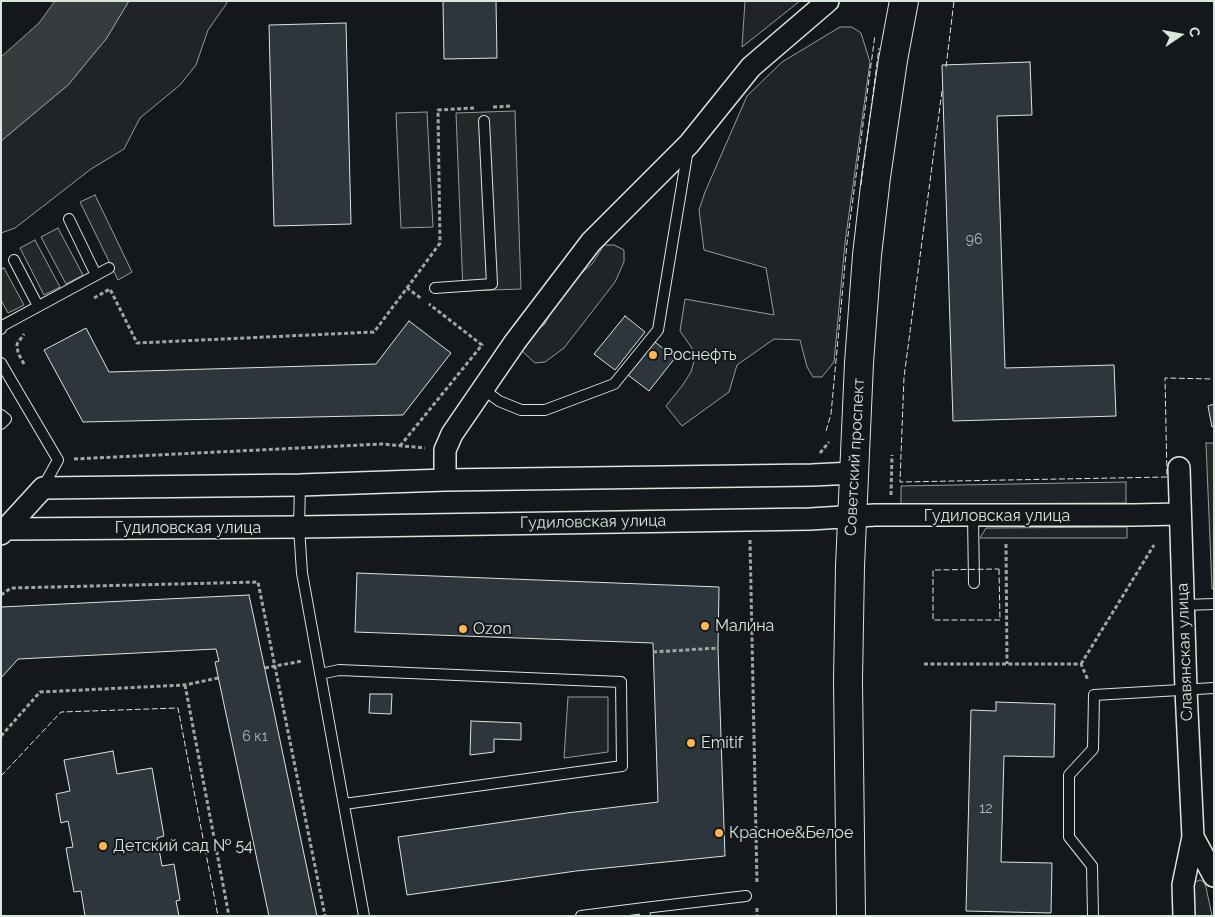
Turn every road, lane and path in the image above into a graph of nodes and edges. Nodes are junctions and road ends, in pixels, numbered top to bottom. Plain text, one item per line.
1 (828, 1) edge
2 (904, 1) edge
3 (512, 106) dead end
4 (484, 107) dead end
5 (475, 108) dead end
6 (484, 121) dead end
7 (689, 144) junction
8 (69, 219) dead end
9 (14, 260) dead end
10 (109, 268) dead end
11 (96, 275) junction
12 (406, 288) junction
13 (435, 288) dead end
14 (93, 298) dead end
15 (38, 306) junction
16 (1, 329) edge
17 (24, 334) dead end
18 (1, 363) edge
19 (27, 371) dead end
20 (483, 389) junction
21 (1, 415) edge
22 (1, 424) edge
23 (400, 446) junction
24 (445, 450) junction
25 (58, 460) junction
26 (1179, 468) dead end
27 (854, 473) junction
28 (445, 480) junction
29 (300, 484) junction
30 (42, 488) junction
31 (1180, 514) junction
32 (853, 516) junction
33 (973, 516) junction
34 (299, 527) junction
35 (3, 532) edge
36 (750, 537) dead end
37 (1006, 544) dead end
38 (1154, 545) dead end
39 (974, 583) dead end
40 (1, 595) edge
41 (1214, 604) edge
42 (1184, 605) junction
43 (718, 648) dead end
44 (653, 652) dead end
45 (317, 658) junction
46 (924, 664) dead end
47 (1007, 664) junction
48 (1081, 664) junction
49 (276, 666) junction
50 (265, 668) dead end
51 (320, 674) junction
52 (218, 678) dead end
53 (185, 685) junction
54 (1214, 688) edge
55 (1186, 690) junction
56 (1094, 695) junction
57 (2, 733) edge
58 (344, 804) junction
59 (1193, 836) junction
60 (1214, 876) edge
61 (757, 886) dead end
62 (746, 896) dead end
63 (757, 906) dead end
64 (645, 912) edge
65 (229, 916) edge
66 (325, 916) edge
67 (364, 916) edge
68 (581, 916) edge
69 (757, 916) edge
70 (851, 916) edge
71 (1093, 916) edge
72 (1184, 916) edge

1 - 7 street
2 - 27 main road, Советский проспект
3 - 4 path
5 - 12 path
6 - 13 lane
7 - 20 street
7 - 20 lane
8 - 11 lane
9 - 15 lane
10 - 11 lane
11 - 15 lane
12 - 14 path
12 - 23 path
15 - 16 lane
17 - 19 path
18 - 25 lane
20 - 24 street
21 - 22 lane
23 - 24 path
23 - 25 path
24 - 28 street
25 - 30 lane
26 - 31 street, Славянская улица
27 - 28 street
27 - 32 main road, Советский проспект
28 - 29 street
29 - 30 street
29 - 34 lane
30 - 35 street, Гудиловская улица
31 - 33 street, Гудиловская улица
31 - 42 street, Славянская улица
32 - 33 street, Гудиловская улица
32 - 34 street, Гудиловская улица
32 - 70 main road, Советский проспект
33 - 39 lane
34 - 35 street, Гудиловская улица
34 - 45 lane
36 - 61 path
37 - 47 path
38 - 48 path
40 - 49 path
41 - 42 lane
42 - 55 street, Славянская улица
43 - 44 path
45 - 49 path
45 - 51 lane
46 - 47 path
47 - 48 path
48 - 56 path
49 - 50 path
49 - 66 path
51 - 58 lane
51 - 58 lane
52 - 53 path
53 - 57 path
53 - 65 path
54 - 55 lane
55 - 56 lane
55 - 59 street, Славянская улица
56 - 71 lane
58 - 67 lane
59 - 60 street, Славянская улица
59 - 72 street, Славянская улица
62 - 64 lane
63 - 69 path
64 - 68 lane

